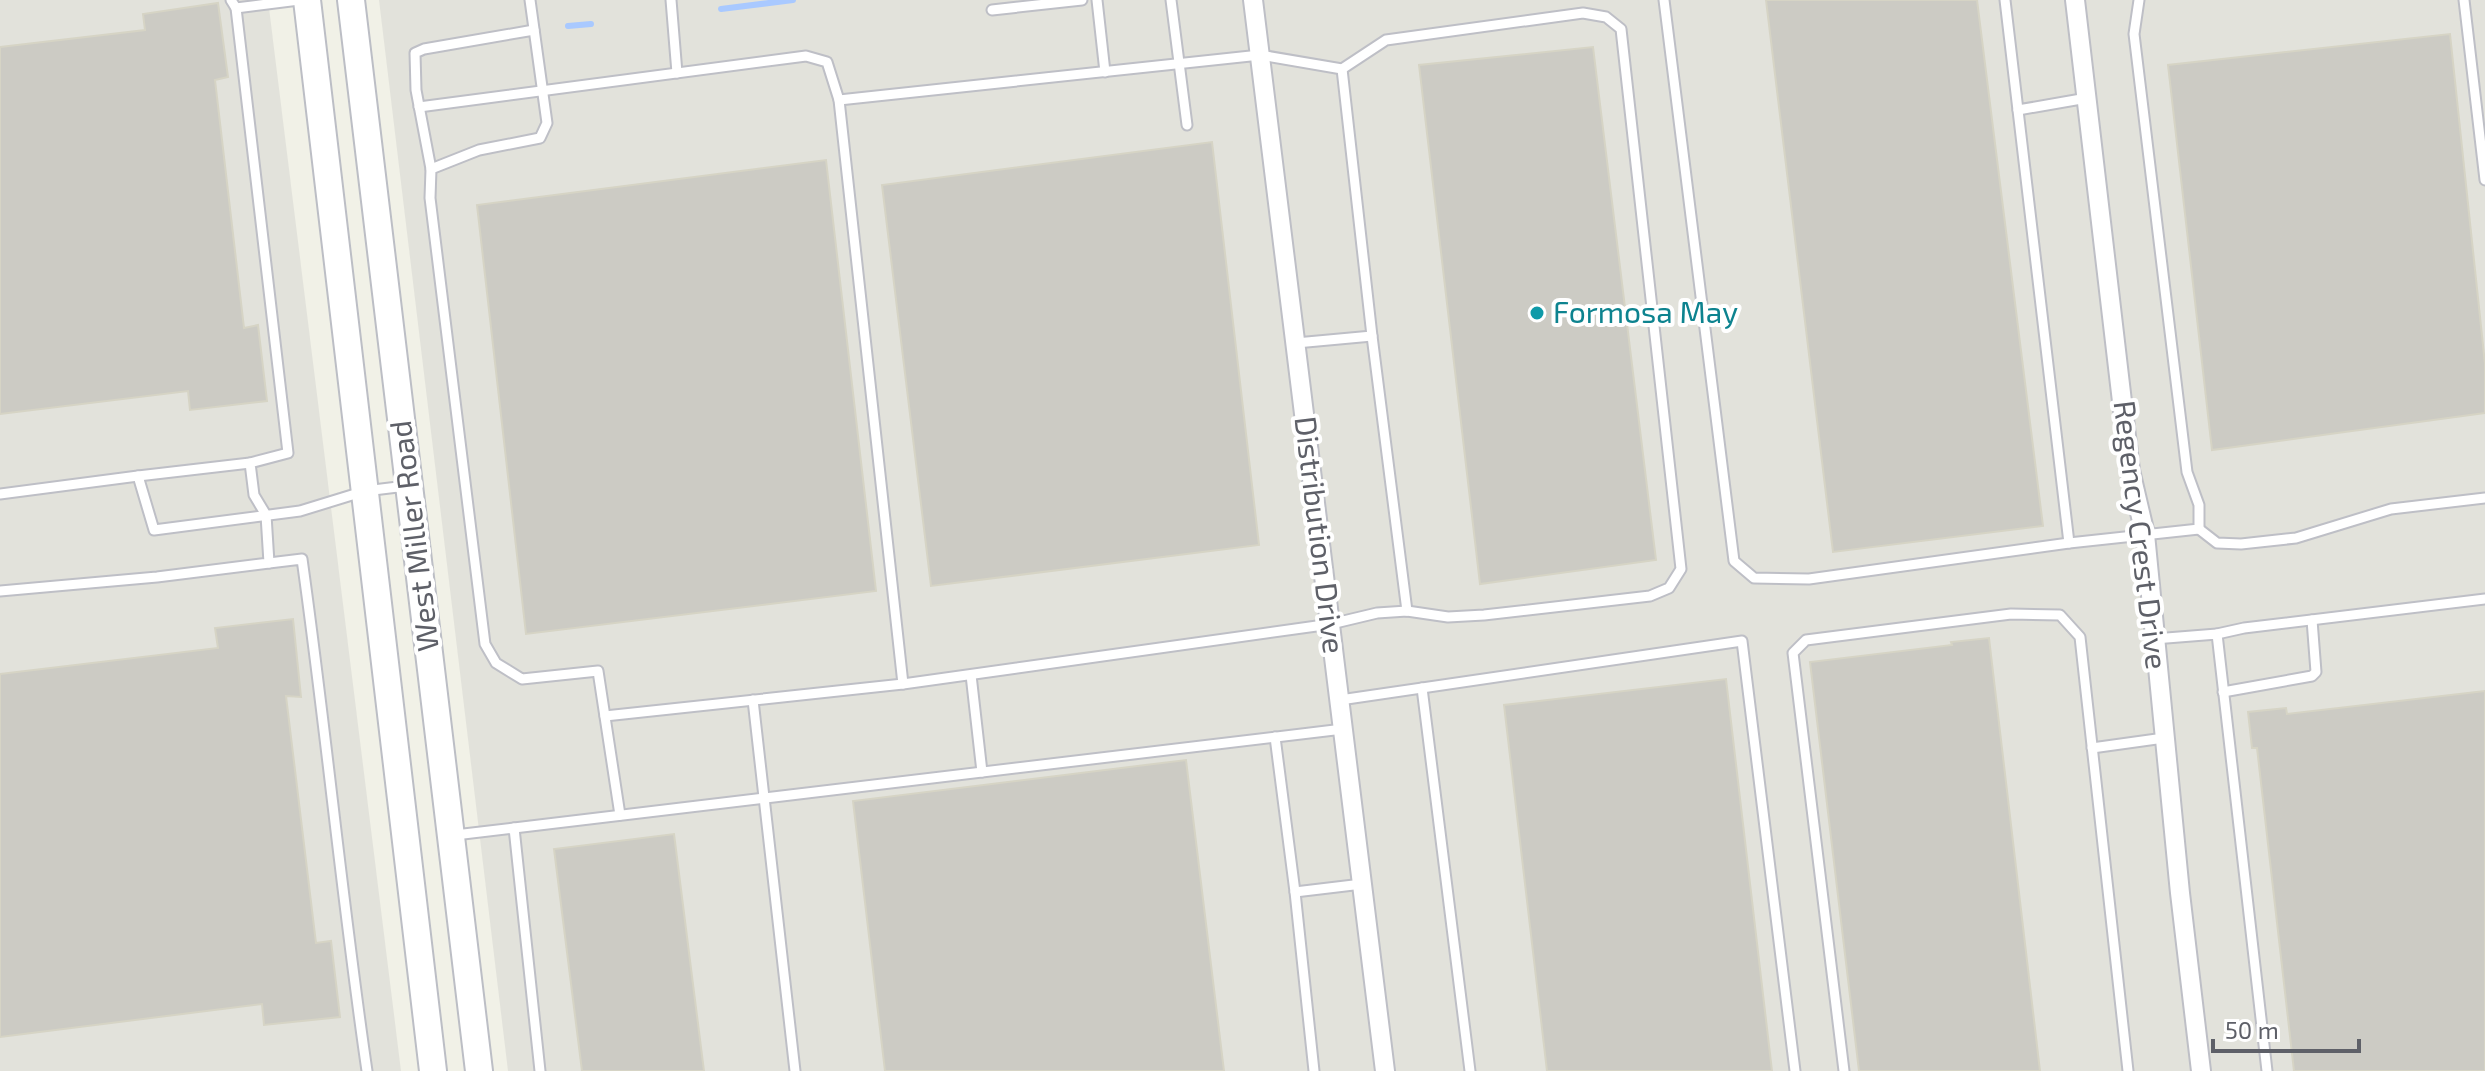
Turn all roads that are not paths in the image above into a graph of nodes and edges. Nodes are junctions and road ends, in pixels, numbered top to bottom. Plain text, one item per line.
1 (299, 0) edge
2 (307, 0) edge
3 (351, 0) edge
4 (530, 0) edge
5 (671, 0) edge
6 (1082, 0) edge
7 (1097, 0) edge
8 (1171, 0) edge
9 (1255, 0) edge
10 (1664, 0) edge
11 (2005, 0) edge
12 (2075, 0) edge
13 (2139, 0) edge
14 (2464, 0) edge
15 (234, 4) edge
16 (992, 10) dead end
17 (534, 30) junction
18 (1260, 55) junction
19 (1179, 64) junction
20 (1342, 69) junction
21 (1105, 72) junction
22 (677, 73) junction
23 (542, 90) junction
24 (2087, 98) junction
25 (839, 100) junction
26 (419, 107) junction
27 (2018, 110) junction
28 (1187, 125) dead end
29 (431, 169) junction
30 (2485, 180) edge
31 (1372, 336) junction
32 (1296, 343) junction
33 (250, 463) junction
34 (138, 476) junction
35 (409, 486) junction
36 (365, 491) junction
37 (0, 494) edge
38 (2485, 498) edge
39 (266, 515) junction
40 (2199, 529) junction
41 (2145, 534) junction
42 (2069, 543) junction
43 (269, 563) junction
44 (0, 591) edge
45 (2485, 599) edge
46 (1407, 611) junction
47 (2312, 620) junction
48 (1331, 624) junction
49 (2217, 634) junction
50 (2154, 639) junction
51 (971, 675) junction
52 (903, 684) junction
53 (1422, 688) junction
54 (2223, 692) junction
55 (753, 700) junction
56 (1340, 700) junction
57 (605, 716) junction
58 (1343, 729) junction
59 (1275, 737) junction
60 (2164, 738) junction
61 (2092, 748) junction
62 (982, 772) junction
63 (765, 798) junction
64 (620, 815) junction
65 (514, 828) junction
66 (450, 836) junction
67 (406, 841) junction
68 (1362, 884) junction
69 (1295, 892) junction
70 (367, 1071) edge
71 (433, 1071) edge
72 (479, 1071) edge
73 (540, 1071) edge
74 (795, 1071) edge
75 (1314, 1071) edge
76 (1385, 1071) edge
77 (1470, 1071) edge
78 (1795, 1071) edge
79 (1844, 1071) edge
80 (2128, 1071) edge
81 (2201, 1071) edge
82 (2267, 1071) edge

1 - 15 lane
2 - 36 main road, West Miller Road
3 - 35 main road, West Miller Road
4 - 17 lane
5 - 22 lane
6 - 16 lane
7 - 21 lane
8 - 19 lane
9 - 18 street, Distribution Drive
10 - 42 lane
11 - 27 lane
12 - 24 street, Regency Crest Drive
13 - 40 lane
14 - 30 lane
15 - 33 lane
17 - 23 lane
17 - 26 lane
18 - 19 lane
18 - 20 lane
18 - 32 street, Distribution Drive
19 - 21 lane
19 - 28 lane
20 - 31 lane
20 - 46 lane
21 - 25 lane
22 - 23 lane
22 - 25 lane
23 - 26 lane
23 - 29 lane
24 - 27 lane
24 - 41 street, Regency Crest Drive
25 - 52 lane
26 - 29 lane
27 - 42 lane
29 - 57 lane
31 - 32 lane
31 - 46 lane
32 - 48 street, Distribution Drive
33 - 34 lane
33 - 39 lane
34 - 37 lane
34 - 39 lane
35 - 36 lane
35 - 66 main road, West Miller Road
36 - 39 lane
36 - 67 main road, West Miller Road
38 - 40 lane
39 - 43 lane
40 - 41 lane
41 - 42 lane
41 - 50 street, Regency Crest Drive
43 - 44 lane
43 - 70 lane
45 - 47 lane
46 - 48 lane
47 - 49 lane
47 - 54 lane
48 - 51 lane
48 - 56 street, Distribution Drive
49 - 50 lane
49 - 54 lane
50 - 60 street, Regency Crest Drive
51 - 52 lane
51 - 62 lane
52 - 55 lane
53 - 56 lane
53 - 77 lane
53 - 78 lane
54 - 82 lane
55 - 57 lane
55 - 63 lane
56 - 58 street, Distribution Drive
57 - 64 lane
58 - 59 lane
58 - 68 street, Distribution Drive
59 - 62 lane
59 - 69 lane
60 - 61 lane
60 - 81 street, Regency Crest Drive
61 - 79 lane
61 - 80 lane
62 - 63 lane
63 - 64 lane
63 - 74 lane
64 - 65 lane
65 - 66 lane
65 - 73 lane
66 - 67 main road
66 - 72 main road, West Miller Road
67 - 71 main road, West Miller Road
68 - 69 lane
68 - 76 street, Distribution Drive
69 - 75 lane

